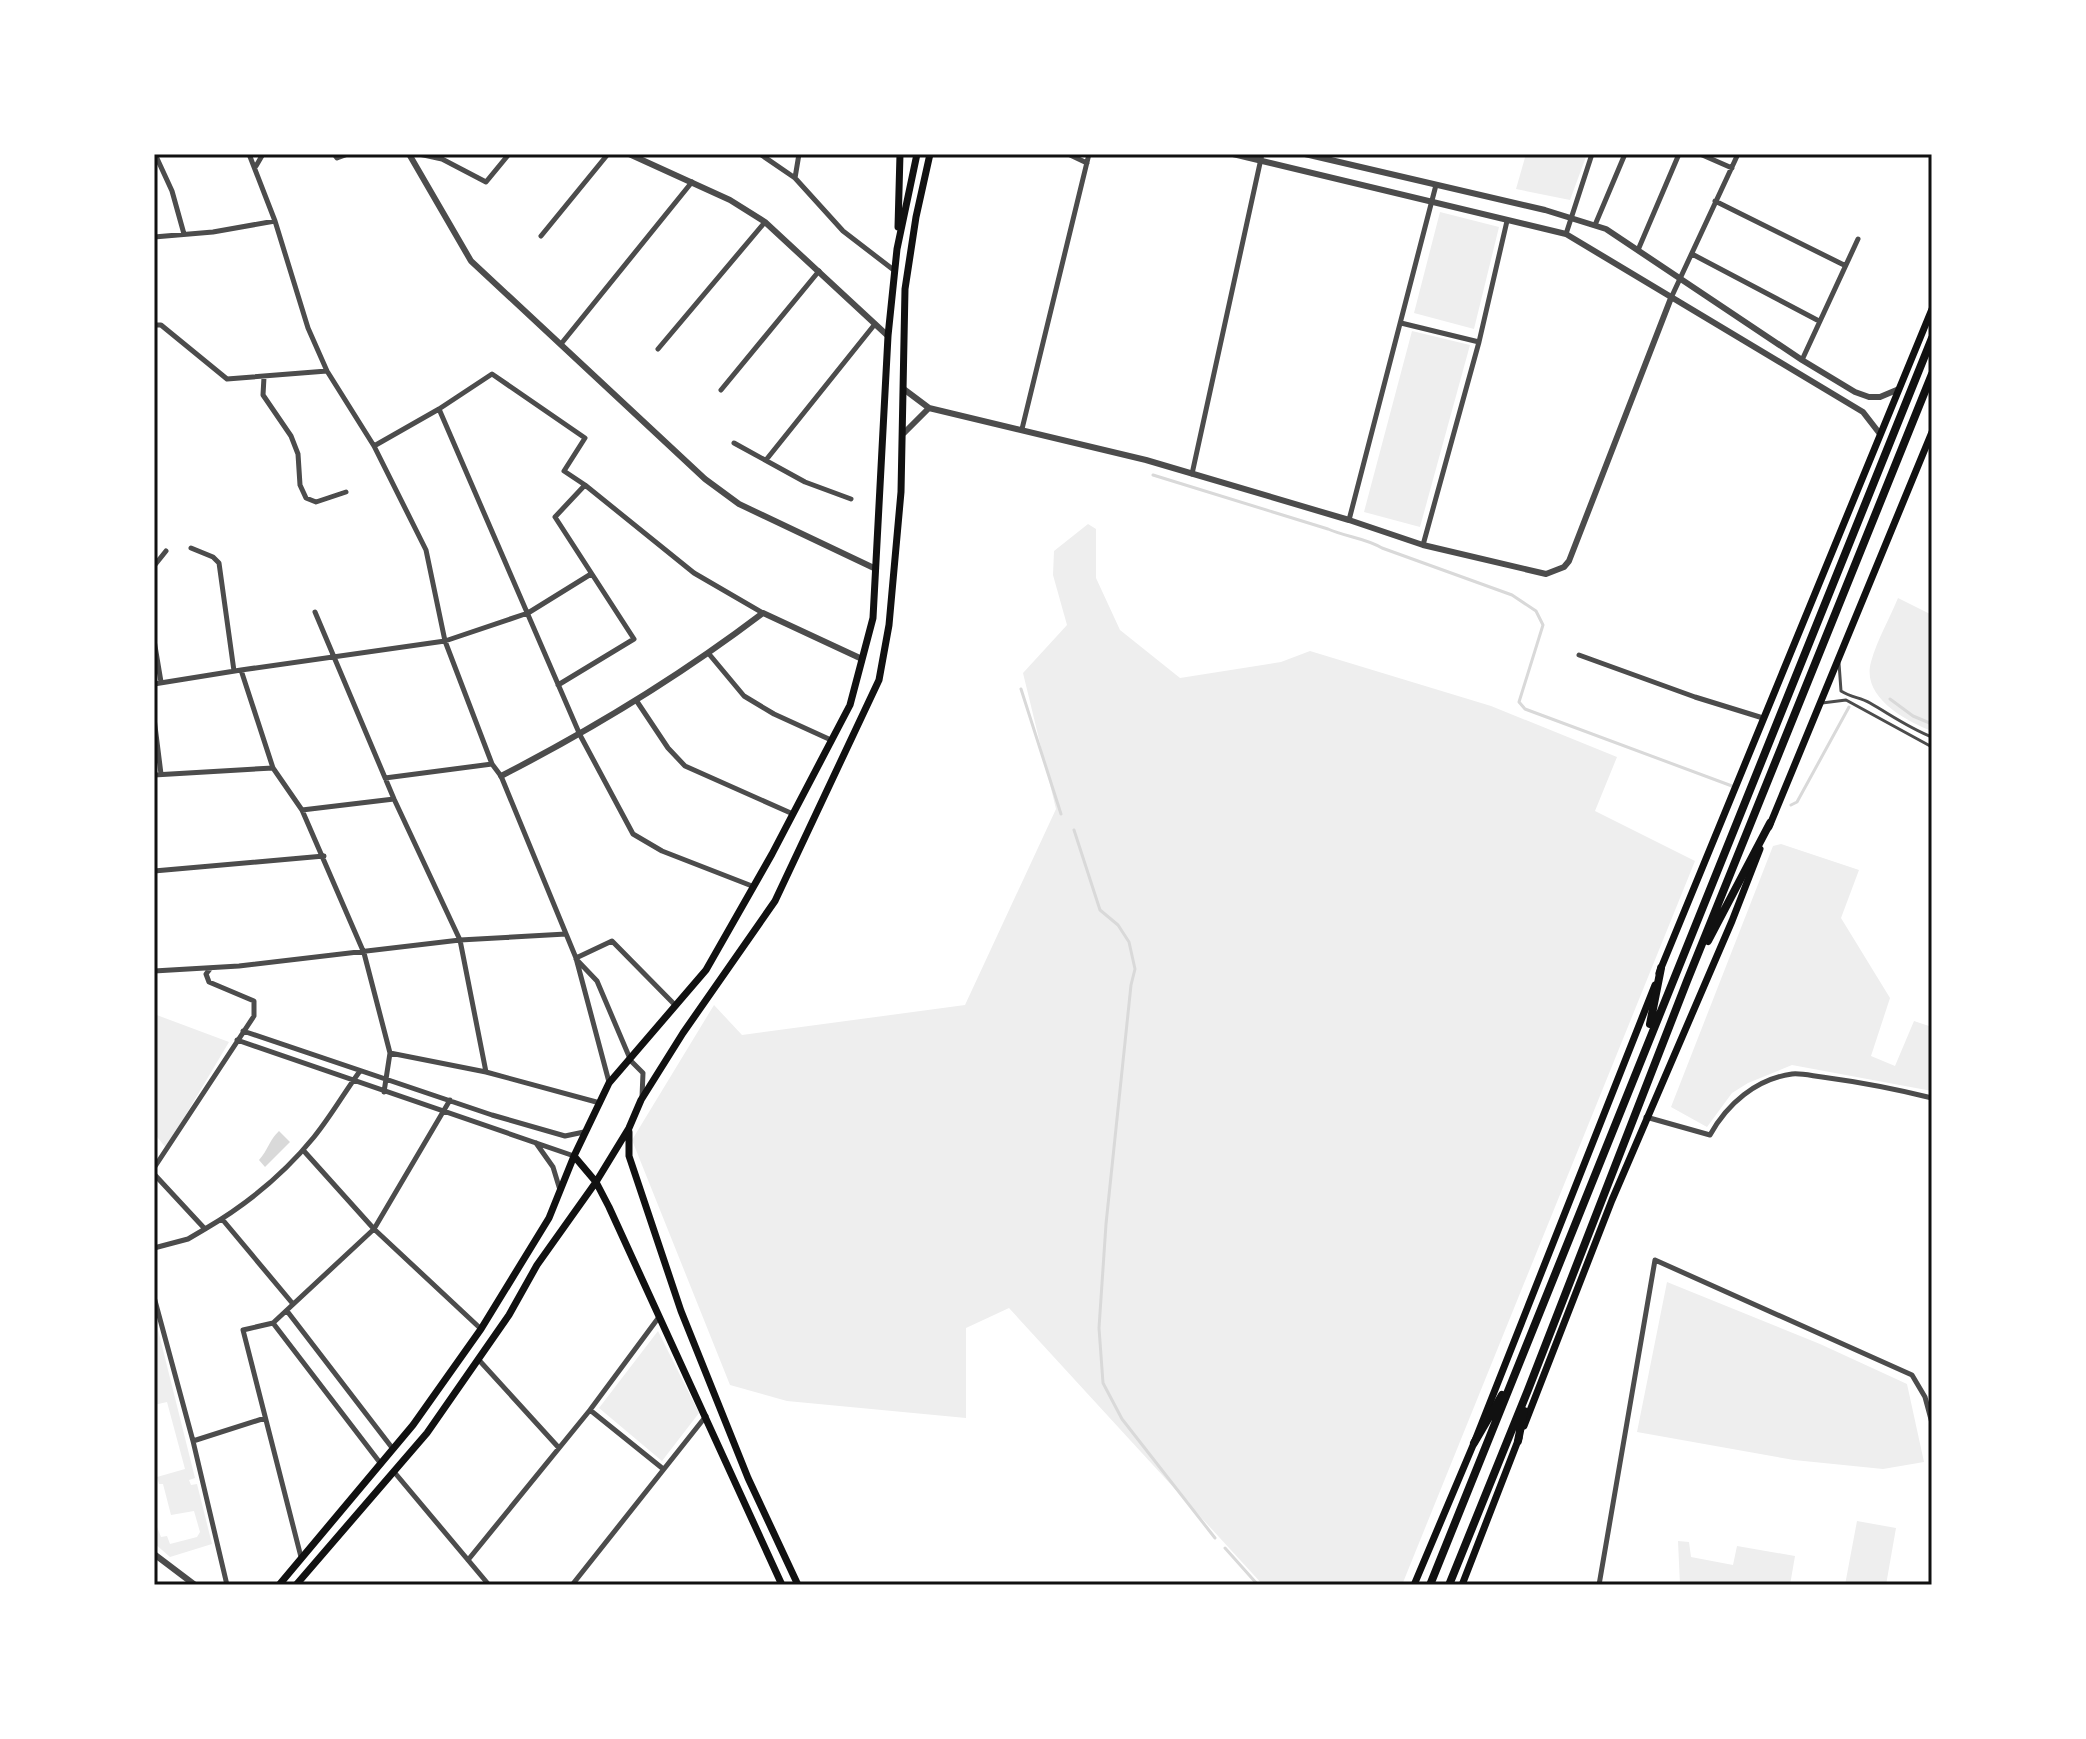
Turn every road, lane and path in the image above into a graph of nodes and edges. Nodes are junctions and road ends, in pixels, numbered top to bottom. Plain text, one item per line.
1 (155, 154) edge
2 (249, 154) edge
3 (263, 154) edge
4 (334, 154) edge
5 (348, 154) edge
6 (409, 154) edge
7 (419, 154) edge
8 (509, 154) edge
9 (608, 154) edge
10 (629, 154) edge
11 (760, 154) edge
12 (799, 154) edge
13 (900, 154) edge
14 (917, 154) edge
15 (930, 154) edge
16 (1068, 154) edge
17 (1089, 154) edge
18 (1233, 154) edge
19 (1305, 154) edge
20 (1592, 154) edge
21 (1625, 154) edge
22 (1679, 154) edge
23 (1700, 154) edge
24 (1738, 154) edge
25 (1261, 157) edge
26 (1340, 158) edge
27 (1087, 163) junction
28 (256, 167) junction
29 (1732, 168) junction
30 (795, 178) junction
31 (692, 182) junction
32 (1436, 185) junction
33 (1715, 201) junction
34 (1431, 202) junction
35 (1570, 218) junction
36 (275, 221) junction
37 (1507, 221) junction
38 (765, 222) junction
39 (1595, 225) junction
40 (184, 234) junction
41 (1566, 234) junction
42 (541, 236) dead end
43 (154, 237) edge
44 (1858, 239) dead end
45 (897, 249) junction
46 (1638, 250) junction
47 (1692, 254) junction
48 (1844, 265) junction
49 (819, 271) junction
50 (895, 271) junction
51 (1681, 278) junction
52 (1671, 298) junction
53 (1932, 309) edge
54 (1819, 321) junction
55 (1401, 323) junction
56 (875, 324) junction
57 (154, 325) edge
58 (888, 336) junction
59 (1932, 338) edge
60 (1479, 342) junction
61 (561, 344) junction
62 (658, 349) dead end
63 (1802, 360) junction
64 (327, 371) junction
65 (1932, 374) edge
66 (264, 377) junction
67 (1899, 389) junction
68 (721, 390) dead end
69 (905, 390) junction
70 (929, 408) junction
71 (439, 409) junction
72 (1022, 429) junction
73 (1932, 432) edge
74 (904, 433) junction
75 (1880, 434) junction
76 (734, 443) dead end
77 (374, 446) junction
78 (1929, 448) edge
79 (766, 460) junction
80 (1192, 474) junction
81 (585, 485) junction
82 (346, 492) dead end
83 (851, 499) dead end
84 (1349, 520) junction
85 (1423, 545) junction
86 (191, 548) dead end
87 (166, 551) dead end
88 (154, 566) edge
89 (876, 569) junction
90 (591, 574) junction
91 (315, 612) dead end
92 (528, 613) junction
93 (763, 613) junction
94 (154, 640) edge
95 (445, 641) junction
96 (709, 654) junction
97 (1579, 655) dead end
98 (1839, 655) junction
99 (334, 658) junction
100 (862, 659) junction
101 (237, 671) junction
102 (157, 683) edge
103 (558, 685) junction
104 (636, 700) junction
105 (1819, 704) junction
106 (154, 718) edge
107 (1763, 718) junction
108 (580, 735) junction
109 (1932, 737) edge
110 (831, 740) junction
111 (1932, 747) edge
112 (492, 764) junction
113 (273, 768) junction
114 (158, 774) edge
115 (501, 776) junction
116 (385, 778) junction
117 (394, 799) junction
118 (302, 810) junction
119 (793, 814) junction
120 (1770, 823) junction
121 (324, 856) junction
122 (154, 871) edge
123 (752, 886) junction
124 (566, 934) junction
125 (460, 940) junction
126 (364, 953) junction
127 (576, 958) junction
128 (211, 968) junction
129 (1661, 968) junction
130 (154, 971) edge
131 (1687, 981) junction
132 (676, 1006) junction
133 (243, 1031) junction
134 (237, 1040) junction
135 (1645, 1048) junction
136 (390, 1053) junction
137 (631, 1061) junction
138 (360, 1070) junction
139 (486, 1072) junction
140 (386, 1079) junction
141 (352, 1081) junction
142 (609, 1083) junction
143 (384, 1092) junction
144 (1932, 1098) edge
145 (450, 1100) junction
146 (641, 1100) junction
147 (600, 1103) junction
148 (442, 1113) junction
149 (1645, 1117) junction
150 (629, 1128) junction
151 (586, 1132) junction
152 (535, 1142) junction
153 (303, 1150) junction
154 (574, 1156) junction
155 (154, 1171) edge
156 (596, 1182) junction
157 (560, 1190) junction
158 (222, 1219) junction
159 (205, 1229) junction
160 (374, 1229) junction
161 (154, 1248) edge
162 (154, 1297) edge
163 (293, 1305) junction
164 (287, 1311) junction
165 (659, 1317) junction
166 (273, 1323) junction
167 (481, 1329) junction
168 (478, 1359) junction
169 (1516, 1370) junction
170 (1528, 1390) junction
171 (590, 1410) junction
172 (706, 1416) junction
173 (265, 1418) junction
174 (1932, 1423) edge
175 (193, 1441) junction
176 (1518, 1441) junction
177 (1474, 1443) junction
178 (559, 1448) junction
179 (393, 1449) junction
180 (381, 1464) junction
181 (662, 1468) junction
182 (395, 1473) junction
183 (154, 1554) edge
184 (301, 1557) junction
185 (468, 1560) junction
186 (195, 1585) edge
187 (227, 1585) edge
188 (279, 1585) edge
189 (296, 1585) edge
190 (489, 1585) edge
191 (572, 1585) edge
192 (782, 1585) edge
193 (798, 1585) edge
194 (1414, 1585) edge
195 (1430, 1585) edge
196 (1449, 1585) edge
197 (1462, 1585) edge
198 (1599, 1585) edge

1 - 40 street
2 - 28 street
3 - 28 street
4 - 5 street
6 - 61 street
7 - 8 street
9 - 42 street
10 - 31 street
11 - 30 street
12 - 30 street
13 - 45 main road
14 - 45 main road
15 - 69 main road
16 - 27 street
17 - 27 street
18 - 25 street
19 - 26 street
20 - 35 street
21 - 39 street
22 - 46 street
23 - 29 street
24 - 29 street
25 - 34 street
25 - 80 street
26 - 32 street
27 - 72 street
28 - 36 street
29 - 33 street
30 - 50 street
31 - 38 street
31 - 61 street
32 - 34 street
32 - 35 street
33 - 47 street
33 - 48 street
34 - 37 street
34 - 55 street
35 - 39 street
35 - 41 street
36 - 40 street
36 - 64 street
37 - 41 street
37 - 60 street
38 - 49 street
38 - 62 street
39 - 46 street
40 - 43 street
41 - 52 street
44 - 48 street
45 - 50 main road
46 - 51 street
47 - 51 street
47 - 54 street
48 - 54 street
49 - 56 street
49 - 68 street
50 - 58 main road
51 - 52 street
51 - 63 street
52 - 75 street
52 - 85 street
53 - 67 main road
54 - 63 street
55 - 60 street
55 - 84 street
56 - 58 street
56 - 79 street
57 - 66 street
58 - 89 main road
59 - 135 highway
60 - 85 street
61 - 89 street
63 - 67 street
64 - 66 street
64 - 77 street
65 - 131 highway
66 - 82 street
67 - 75 main road
69 - 70 street
69 - 74 main road
70 - 72 street
70 - 74 street
71 - 77 street
71 - 81 street
71 - 92 street
72 - 80 street
73 - 78 main road
74 - 146 main road
75 - 107 main road
76 - 79 street
77 - 95 street
78 - 98 main road
79 - 83 street
80 - 84 street
81 - 90 street
81 - 93 street
84 - 85 street
86 - 101 street
87 - 88 street
89 - 100 main road
90 - 92 street
90 - 103 street
91 - 99 street
92 - 95 street
92 - 103 street
93 - 96 street
93 - 100 street
94 - 102 street
95 - 99 street
95 - 112 street
96 - 104 street
96 - 110 street
97 - 107 street
98 - 105 main road
98 - 109 lane
99 - 101 street
99 - 116 street
100 - 110 main road
101 - 102 street
101 - 113 street
103 - 108 street
104 - 108 street
104 - 119 street
105 - 111 lane
105 - 120 main road
106 - 114 street
107 - 129 main road
108 - 115 street
108 - 123 street
110 - 119 main road
112 - 115 street
112 - 116 street
113 - 114 street
113 - 118 street
115 - 124 street
116 - 117 street
117 - 118 street
117 - 125 street
118 - 121 street
119 - 123 main road
120 - 131 highway
120 - 149 main road
121 - 122 street
121 - 126 street
123 - 132 main road
124 - 125 street
124 - 127 street
125 - 126 street
125 - 139 street
126 - 128 street
126 - 136 street
127 - 132 street
127 - 137 street
127 - 142 street
128 - 130 street
128 - 133 street
129 - 135 highway
129 - 177 main road
131 - 170 highway
132 - 137 main road
133 - 134 street
133 - 138 street
134 - 141 street
134 - 155 street
135 - 169 highway
136 - 139 street
136 - 140 street
137 - 142 main road
137 - 146 street
138 - 140 street
138 - 141 street
139 - 147 street
140 - 143 street
140 - 145 street
141 - 143 street
141 - 153 street
142 - 147 main road
143 - 148 street
144 - 149 street
145 - 148 street
145 - 151 street
146 - 150 main road
147 - 151 main road
148 - 152 street
148 - 160 street
149 - 176 main road
150 - 156 main road
150 - 193 main road
151 - 154 main road
152 - 154 street
152 - 157 street
153 - 158 street
153 - 160 street
154 - 156 main road
154 - 157 main road
155 - 159 street
156 - 165 main road
156 - 168 main road
157 - 167 main road
158 - 159 street
158 - 163 street
159 - 161 street
160 - 163 street
160 - 167 street
162 - 175 street
163 - 164 street
164 - 166 street
164 - 179 street
165 - 171 street
165 - 172 main road
166 - 173 street
166 - 180 street
167 - 179 main road
168 - 178 street
168 - 182 main road
169 - 177 highway
169 - 195 highway
170 - 176 highway
170 - 196 highway
171 - 178 street
171 - 181 street
172 - 181 street
172 - 192 main road
173 - 175 street
173 - 184 street
174 - 198 street
175 - 187 street
176 - 197 main road
177 - 194 main road
178 - 185 street
179 - 180 main road
180 - 184 main road
181 - 191 street
182 - 185 street
182 - 189 main road
183 - 186 street
184 - 188 main road
185 - 190 street

